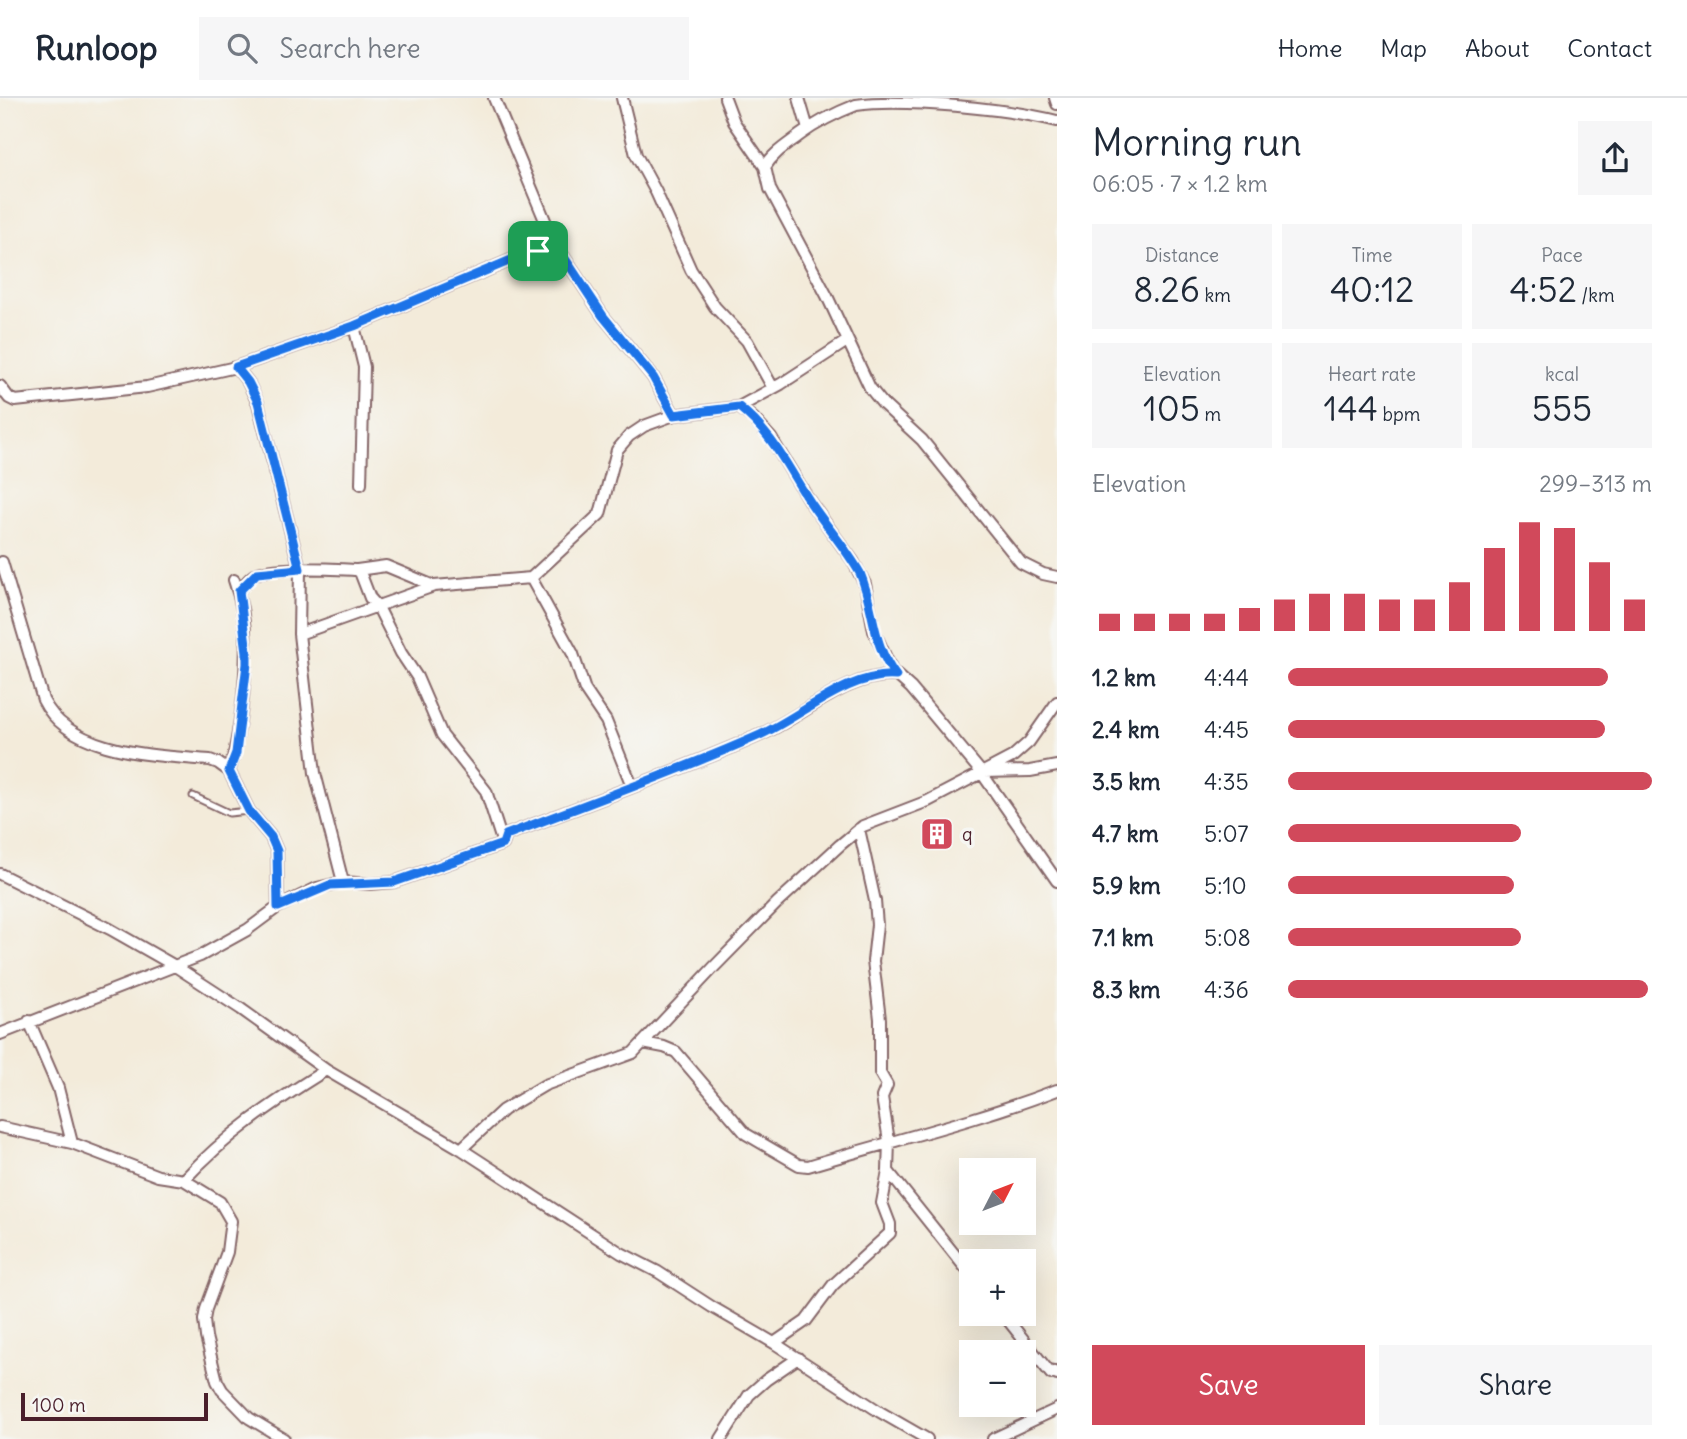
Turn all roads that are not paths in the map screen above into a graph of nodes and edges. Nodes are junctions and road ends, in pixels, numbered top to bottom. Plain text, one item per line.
1 (494, 98) edge
2 (622, 98) edge
3 (725, 98) edge
4 (799, 98) edge
5 (1055, 98) edge
6 (1057, 104) edge
7 (1057, 121) edge
8 (808, 129) junction
9 (765, 167) junction
10 (554, 242) junction
11 (354, 326) junction
12 (847, 341) junction
13 (236, 367) junction
14 (0, 386) edge
15 (773, 388) junction
16 (739, 407) junction
17 (674, 415) junction
18 (360, 484) dead end
19 (2, 562) dead end
20 (300, 569) junction
21 (357, 570) junction
22 (1057, 577) edge
23 (531, 578) junction
24 (234, 580) dead end
25 (434, 586) junction
26 (239, 591) junction
27 (378, 607) junction
28 (299, 634) junction
29 (896, 676) junction
30 (1057, 702) edge
31 (1057, 766) edge
32 (229, 771) junction
33 (981, 772) junction
34 (632, 786) junction
35 (193, 796) dead end
36 (249, 811) junction
37 (859, 829) junction
38 (503, 844) junction
39 (0, 874) edge
40 (1057, 881) edge
41 (343, 883) junction
42 (278, 907) junction
43 (175, 965) junction
44 (29, 1021) junction
45 (0, 1034) edge
46 (643, 1043) junction
47 (326, 1070) junction
48 (1057, 1090) edge
49 (0, 1127) edge
50 (889, 1141) junction
51 (72, 1143) junction
52 (461, 1149) junction
53 (888, 1171) junction
54 (184, 1180) junction
55 (959, 1260) edge
56 (1013, 1326) edge
57 (774, 1343) junction
58 (798, 1358) junction
59 (1057, 1375) edge
60 (1057, 1409) edge
61 (285, 1439) edge
62 (721, 1439) edge
63 (928, 1439) edge
64 (993, 1439) edge

1 - 10 street
2 - 15 street
3 - 9 street
4 - 8 street
5 - 6 street
7 - 8 street
8 - 9 street
9 - 12 street
10 - 11 street
10 - 17 street
11 - 13 street
11 - 18 street
12 - 15 street
12 - 22 street
13 - 14 street
13 - 20 street
15 - 16 street
16 - 17 street
16 - 29 street
17 - 23 street
19 - 32 street
20 - 21 street
20 - 26 street
20 - 28 street
21 - 25 street
21 - 27 street
23 - 25 street
23 - 34 street
24 - 26 street
25 - 27 street
26 - 32 street
27 - 28 street
27 - 38 street
28 - 41 street
29 - 33 street
29 - 34 street
30 - 33 street
31 - 33 street
32 - 36 street
33 - 37 street
33 - 40 street
34 - 38 street
35 - 36 lane
36 - 42 street
37 - 46 street
37 - 50 street
38 - 41 street
39 - 43 street
41 - 42 street
42 - 43 street
43 - 44 street
43 - 47 street
44 - 45 street
44 - 51 street
46 - 50 street
46 - 52 street
47 - 52 street
47 - 54 street
48 - 50 street
49 - 51 street
50 - 53 street
51 - 54 street
52 - 57 street
53 - 55 street
53 - 57 street
54 - 61 street
56 - 59 street
57 - 58 street
58 - 62 street
58 - 63 street
60 - 64 street

